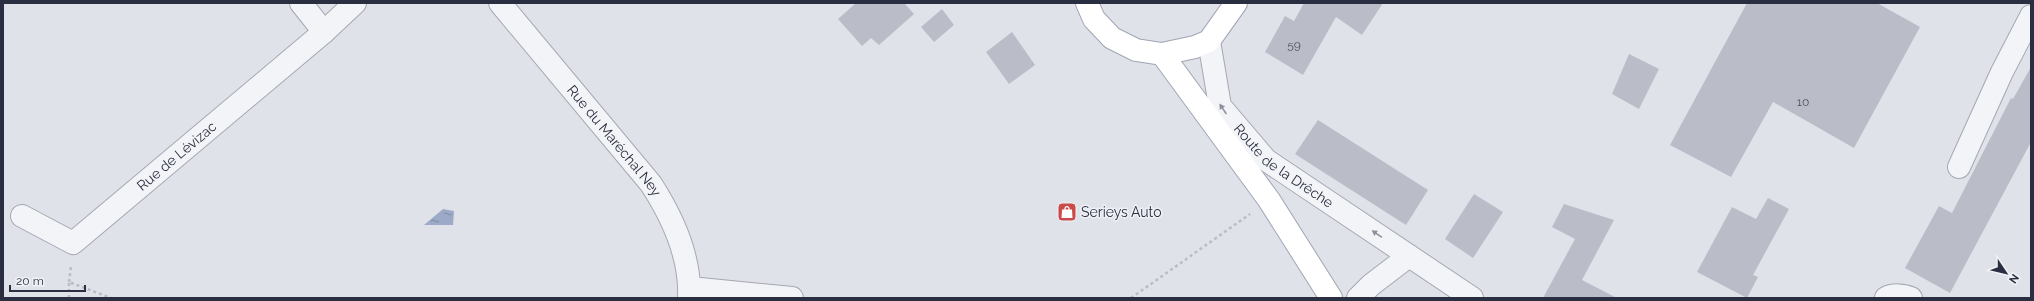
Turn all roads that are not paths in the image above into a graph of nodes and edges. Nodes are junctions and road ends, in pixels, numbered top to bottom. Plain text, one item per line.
1 (301, 3) edge
2 (355, 3) edge
3 (500, 3) edge
4 (1087, 3) edge
5 (1236, 3) edge
6 (2031, 16) edge
7 (324, 32) junction
8 (1209, 41) junction
9 (1162, 54) junction
10 (1958, 167) dead end
11 (22, 216) dead end
12 (1409, 256) junction
13 (689, 293) edge
14 (792, 298) edge
15 (1331, 298) edge
16 (1358, 298) edge
17 (1472, 298) edge
18 (1886, 298) edge
19 (1911, 298) edge

1 - 7 street
2 - 7 street, Rue de Lévizac
3 - 13 street, Rue du Maréchal Ney
4 - 9 main road
5 - 8 main road
6 - 10 street
7 - 11 street, Rue de Lévizac
8 - 9 main road
12 -> 8 street, Route de la Drêche
9 - 15 main road
12 - 16 street
12 - 17 street, Route de la Drêche
13 - 14 street
18 - 19 street

